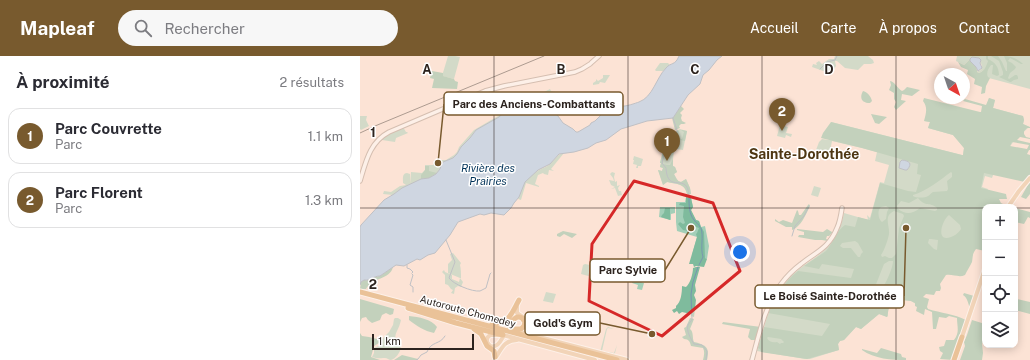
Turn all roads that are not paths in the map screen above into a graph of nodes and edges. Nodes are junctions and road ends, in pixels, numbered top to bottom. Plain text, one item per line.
1 (598, 58) edge
2 (1030, 178) edge
3 (360, 181) edge
4 (1010, 204) edge
5 (843, 208) dead end
6 (983, 276) edge
7 (362, 294) edge
8 (518, 300) dead end
9 (402, 306) junction
10 (517, 307) dead end
11 (439, 313) junction
12 (512, 315) dead end
13 (521, 316) junction
14 (492, 324) junction
15 (468, 326) junction
16 (510, 327) joint
17 (503, 337) joint
18 (541, 337) junction
19 (963, 337) joint
20 (529, 342) junction
21 (491, 348) junction
22 (499, 349) dead end
23 (495, 357) joint
24 (615, 357) edge
25 (596, 360) edge
26 (605, 360) edge
27 (627, 360) edge
28 (753, 360) edge
29 (955, 360) edge

1 - 3 main road
2 - 4 main road
5 - 28 main road
6 - 19 main road
7 - 9 highway, Autoroute Chomedey
7 - 11 highway, Autoroute Chomedey
8 - 14 highway
9 - 15 highway
9 - 26 highway, Autoroute Chomedey
10 - 13 main road
11 - 14 highway
11 - 24 highway, Autoroute Chomedey
12 - 13 main road
13 - 18 main road
14 - 16 highway
15 - 17 highway
15 - 21 highway
16 - 18 main road
17 - 20 main road
18 - 24 main road
19 - 29 highway
20 - 23 main road
20 - 25 main road
21 - 22 highway
21 - 23 highway
24 - 27 main road

